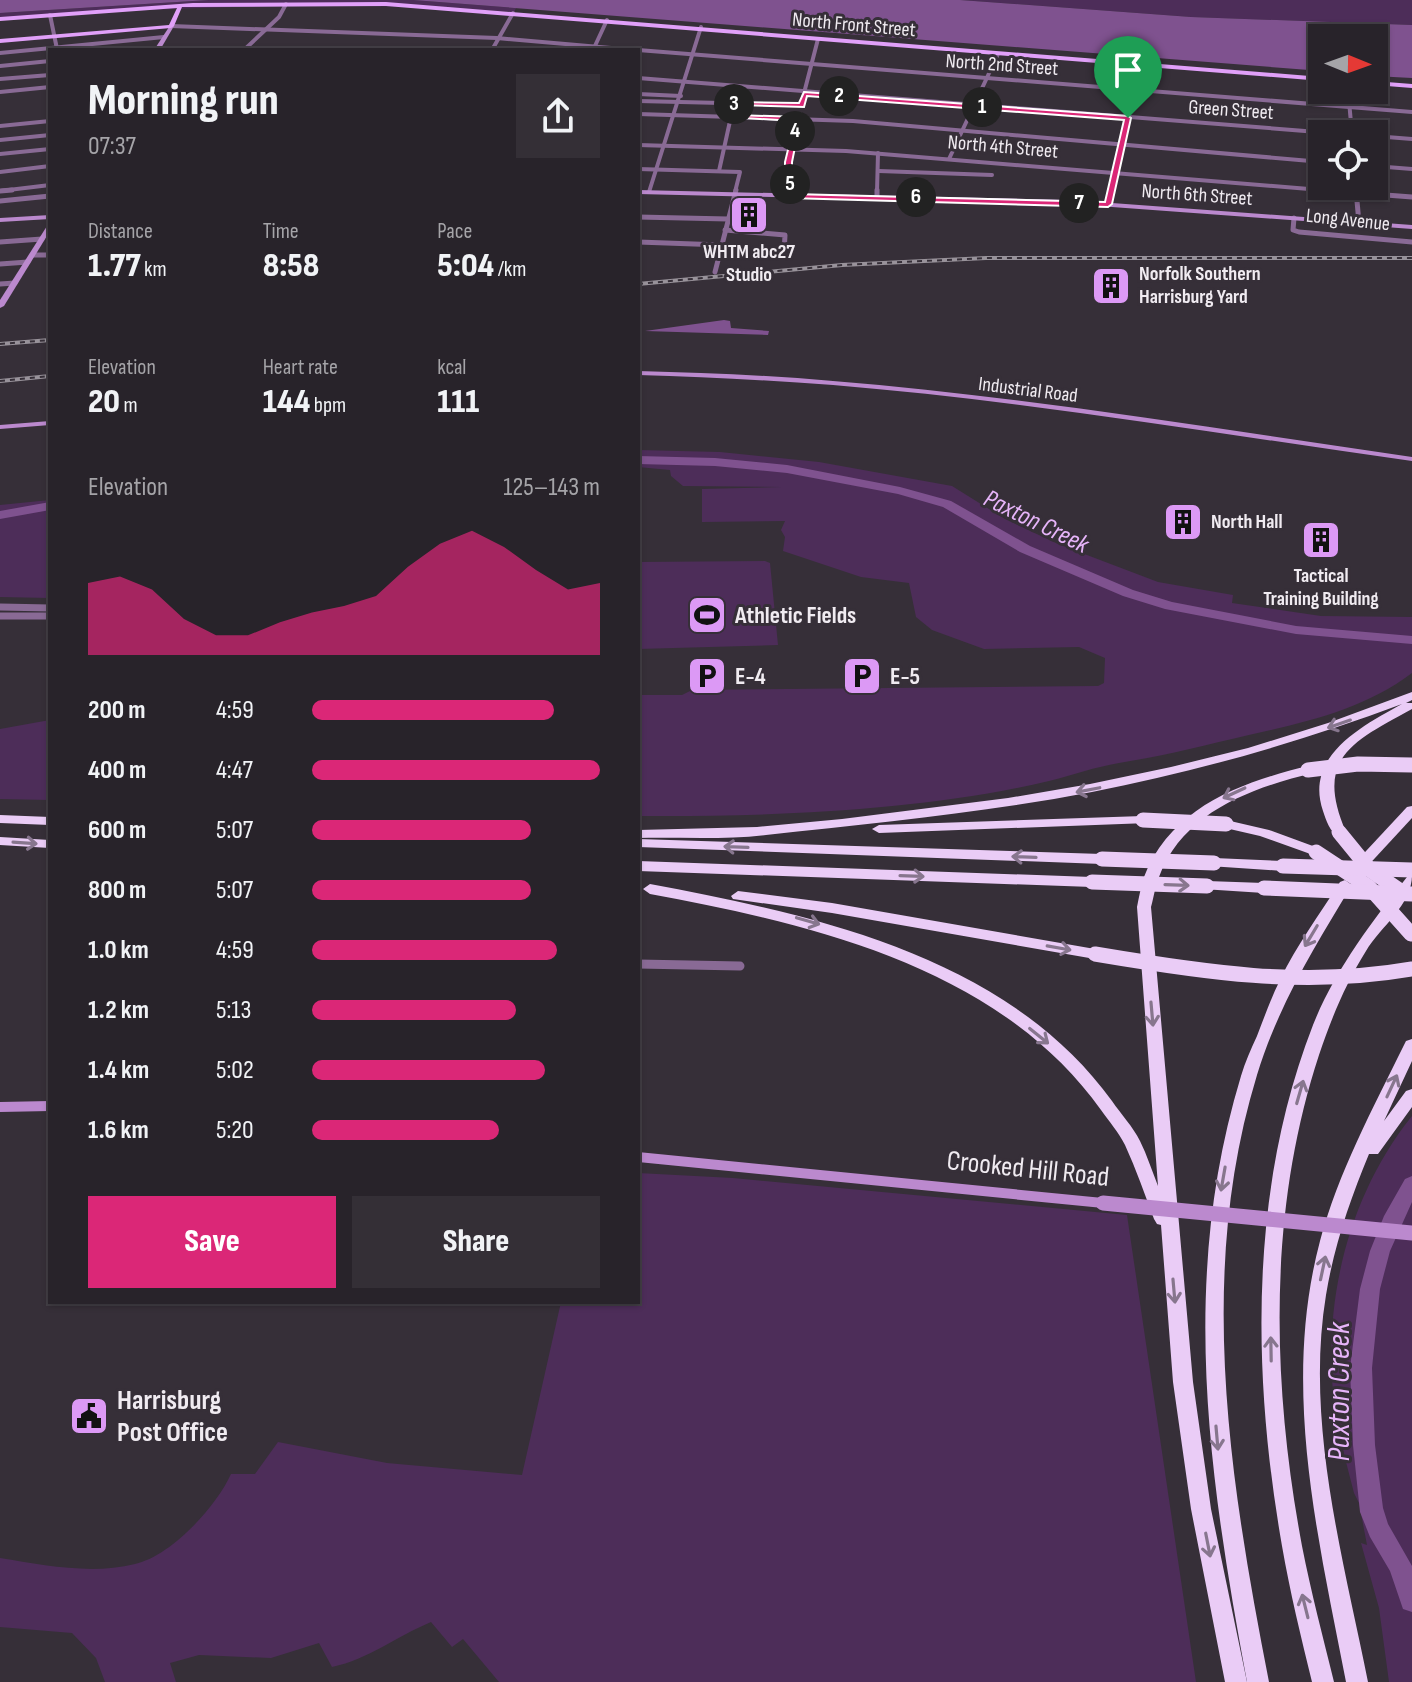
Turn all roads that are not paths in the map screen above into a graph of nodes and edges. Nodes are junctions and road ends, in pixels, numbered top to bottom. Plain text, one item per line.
1 (286, 4) junction
2 (208, 5) junction
3 (180, 6) junction
4 (513, 13) junction
5 (50, 15) junction
6 (178, 15) junction
7 (0, 19) edge
8 (607, 20) junction
9 (171, 26) junction
10 (701, 27) junction
11 (266, 29) junction
12 (54, 36) junction
13 (164, 37) junction
14 (497, 38) junction
15 (818, 39) junction
16 (0, 41) edge
17 (57, 48) edge
18 (66, 48) edge
19 (158, 48) edge
20 (246, 48) edge
21 (493, 48) edge
22 (594, 48) edge
23 (48, 50) edge
24 (640, 50) edge
25 (0, 53) edge
26 (998, 54) junction
27 (693, 55) junction
28 (48, 61) edge
29 (0, 66) edge
30 (812, 66) junction
31 (1140, 66) junction
32 (48, 75) edge
33 (640, 78) edge
34 (1308, 78) edge
35 (0, 79) edge
36 (984, 80) junction
37 (685, 82) junction
38 (1388, 84) edge
39 (1412, 86) edge
40 (48, 87) edge
41 (1134, 91) junction
42 (0, 92) edge
43 (640, 94) edge
44 (804, 94) junction
45 (680, 99) junction
46 (640, 101) edge
47 (734, 103) junction
48 (1350, 104) edge
49 (801, 105) junction
50 (974, 106) junction
51 (1350, 107) junction
52 (1412, 112) edge
53 (640, 114) edge
54 (675, 115) junction
55 (731, 117) junction
56 (1128, 118) junction
57 (799, 119) junction
58 (1351, 120) edge
59 (48, 121) edge
60 (0, 126) edge
61 (963, 131) junction
62 (1308, 131) edge
63 (48, 135) edge
64 (1388, 137) edge
65 (1412, 139) edge
66 (0, 140) edge
67 (640, 145) edge
68 (664, 146) junction
69 (1121, 146) junction
70 (724, 147) junction
71 (48, 149) edge
72 (791, 149) junction
73 (878, 153) junction
74 (0, 154) edge
75 (949, 159) junction
76 (1308, 161) edge
77 (48, 166) edge
78 (1388, 167) edge
79 (640, 169) edge
80 (656, 169) junction
81 (1412, 169) edge
82 (719, 171) junction
83 (879, 171) junction
84 (0, 172) edge
85 (1115, 172) junction
86 (992, 175) dead end
87 (48, 185) edge
88 (1308, 186) edge
89 (0, 191) edge
90 (640, 192) edge
91 (649, 192) junction
92 (1388, 194) edge
93 (734, 195) junction
94 (48, 196) edge
95 (788, 196) junction
96 (877, 196) junction
97 (1412, 197) edge
98 (1357, 200) edge
99 (0, 201) edge
100 (1071, 202) junction
101 (1108, 204) junction
102 (1072, 215) dead end
103 (48, 217) edge
104 (640, 217) edge
105 (1294, 218) junction
106 (728, 219) junction
107 (0, 220) edge
108 (1359, 223) junction
109 (1379, 224) junction
110 (1412, 227) edge
111 (725, 230) junction
112 (1381, 239) junction
113 (44, 241) edge
114 (0, 242) edge
115 (640, 242) edge
116 (1412, 242) edge
117 (722, 245) junction
118 (784, 253) dead end
119 (48, 255) edge
120 (30, 259) junction
121 (0, 264) edge
122 (715, 272) dead end
123 (15, 283) junction
124 (0, 284) edge
125 (1, 306) edge
126 (640, 373) edge
127 (48, 423) edge
128 (0, 427) edge
129 (1412, 459) edge
130 (0, 607) edge
131 (48, 608) edge
132 (0, 616) edge
133 (48, 616) edge
134 (1412, 696) edge
135 (1412, 704) edge
136 (1412, 765) edge
137 (1412, 810) edge
138 (0, 819) edge
139 (48, 821) edge
140 (758, 831) junction
141 (640, 834) edge
142 (0, 841) edge
143 (640, 843) edge
144 (48, 844) edge
145 (640, 866) edge
146 (1412, 870) edge
147 (1412, 880) edge
148 (644, 888) edge
149 (1412, 896) edge
150 (1412, 934) edge
151 (640, 964) edge
152 (740, 966) dead end
153 (1412, 969) edge
154 (1412, 1045) edge
155 (1412, 1095) edge
156 (48, 1106) edge
157 (0, 1107) edge
158 (640, 1157) edge
159 (1352, 1179) junction
160 (1412, 1233) edge
161 (1170, 1253) junction
162 (1236, 1682) edge
163 (1258, 1682) edge
164 (1323, 1682) edge
165 (1357, 1682) edge

1 - 2 main road, North Front Street
1 - 4 main road, North Front Street
1 - 11 street
2 - 3 main road, North Front Street
2 - 6 main road
3 - 5 main road, North Front Street
3 - 6 main road
4 - 8 main road, North Front Street
4 - 14 street
5 - 7 main road, North Front Street
5 - 12 street
6 - 9 main road
8 - 10 main road, North Front Street
8 - 22 street
9 - 11 street, North 2nd Street
9 - 12 main road, North 2nd Street
9 - 13 street
10 - 15 main road, North Front Street
10 - 27 street
11 - 14 street, North 2nd Street
11 - 20 street
12 - 16 main road, North 2nd Street
12 - 17 street
13 - 18 street
13 - 19 street
14 - 21 street
14 - 22 street, North 2nd Street
15 - 26 main road, North Front Street
15 - 30 street
23 - 25 street
24 - 27 street, North 2nd Street
26 - 31 main road, North Front Street
26 - 36 street
27 - 30 street, North 2nd Street
27 - 37 street
28 - 29 street
30 - 36 street, North 2nd Street
30 - 44 street
31 - 34 main road, North Front Street
31 - 41 street
32 - 35 street
33 - 37 street, Green Street
36 - 41 street, North 2nd Street
36 - 50 street
37 - 44 street, Green Street
37 - 45 street
38 - 39 main road
40 - 42 street
41 - 51 street, North 2nd Street
41 - 56 street
43 - 45 street
44 - 49 street
44 - 50 street, Green Street
45 - 46 street
45 - 47 street
45 - 54 street
47 - 49 street
47 - 55 street
48 - 51 street
49 - 57 street
50 - 56 street, Green Street
50 - 61 street
51 - 52 street, North 2nd Street
51 - 58 street
53 - 54 street
54 - 55 street
54 - 68 street
55 - 57 street
55 - 70 street
56 - 62 street, Green Street
56 - 69 street
57 - 61 street
57 - 72 street
59 - 60 street
61 - 69 street
61 - 75 street
63 - 66 street
64 - 65 street
67 - 68 street, North 4th Street
68 - 70 street, North 4th Street
68 - 80 street
69 - 76 street
69 - 85 street
70 - 72 street, North 4th Street
70 - 82 street
71 - 74 street
72 - 73 street, North 4th Street
72 - 95 street
73 - 75 street, North 4th Street
73 - 83 street
75 - 85 street, North 4th Street
77 - 84 street
78 - 81 street
79 - 80 street
80 - 82 street
80 - 91 street
82 - 93 street
83 - 86 street
83 - 96 street
85 - 88 street, North 4th Street
85 - 101 street
87 - 89 street
90 - 91 street, North 6th Street
91 - 93 street, North 6th Street
92 - 97 street, North 4th Street
93 - 95 street, North 6th Street
93 - 106 street
94 - 99 street
95 - 96 street, North 6th Street
96 - 100 street, North 6th Street
98 - 108 street
100 - 101 street, North 6th Street
100 - 102 street
101 - 105 street, North 6th Street
103 - 107 street
104 - 106 street
105 - 108 street, North 6th Street
105 - 112 street, Long Avenue
106 - 111 street
108 - 109 street, North 6th Street
109 - 110 street, North 6th Street
109 - 112 street
111 - 117 street
111 - 118 street
112 - 116 street, Long Avenue
113 - 114 street
113 - 120 street
115 - 117 street
117 - 122 street
119 - 120 street
120 - 121 street
120 - 123 street
123 - 124 street
123 - 125 street
126 - 129 street, Industrial Road
127 - 128 street
130 - 131 street
132 - 133 street
134 -> 140 highway
135 - 149 highway, bridge
136 -> 161 highway, bridge
137 -> 163 highway
138 - 139 highway
140 - 141 highway
140 - 150 highway, bridge
142 -> 144 highway
146 -> 143 highway, bridge
145 -> 149 highway, bridge
164 -> 147 highway
148 -> 153 highway, bridge
148 -> 161 highway
151 - 152 street
159 -> 154 highway
155 - 159 highway
156 - 157 street
158 - 160 street, Crooked Hill Road, bridge
165 -> 159 highway
161 -> 162 highway

